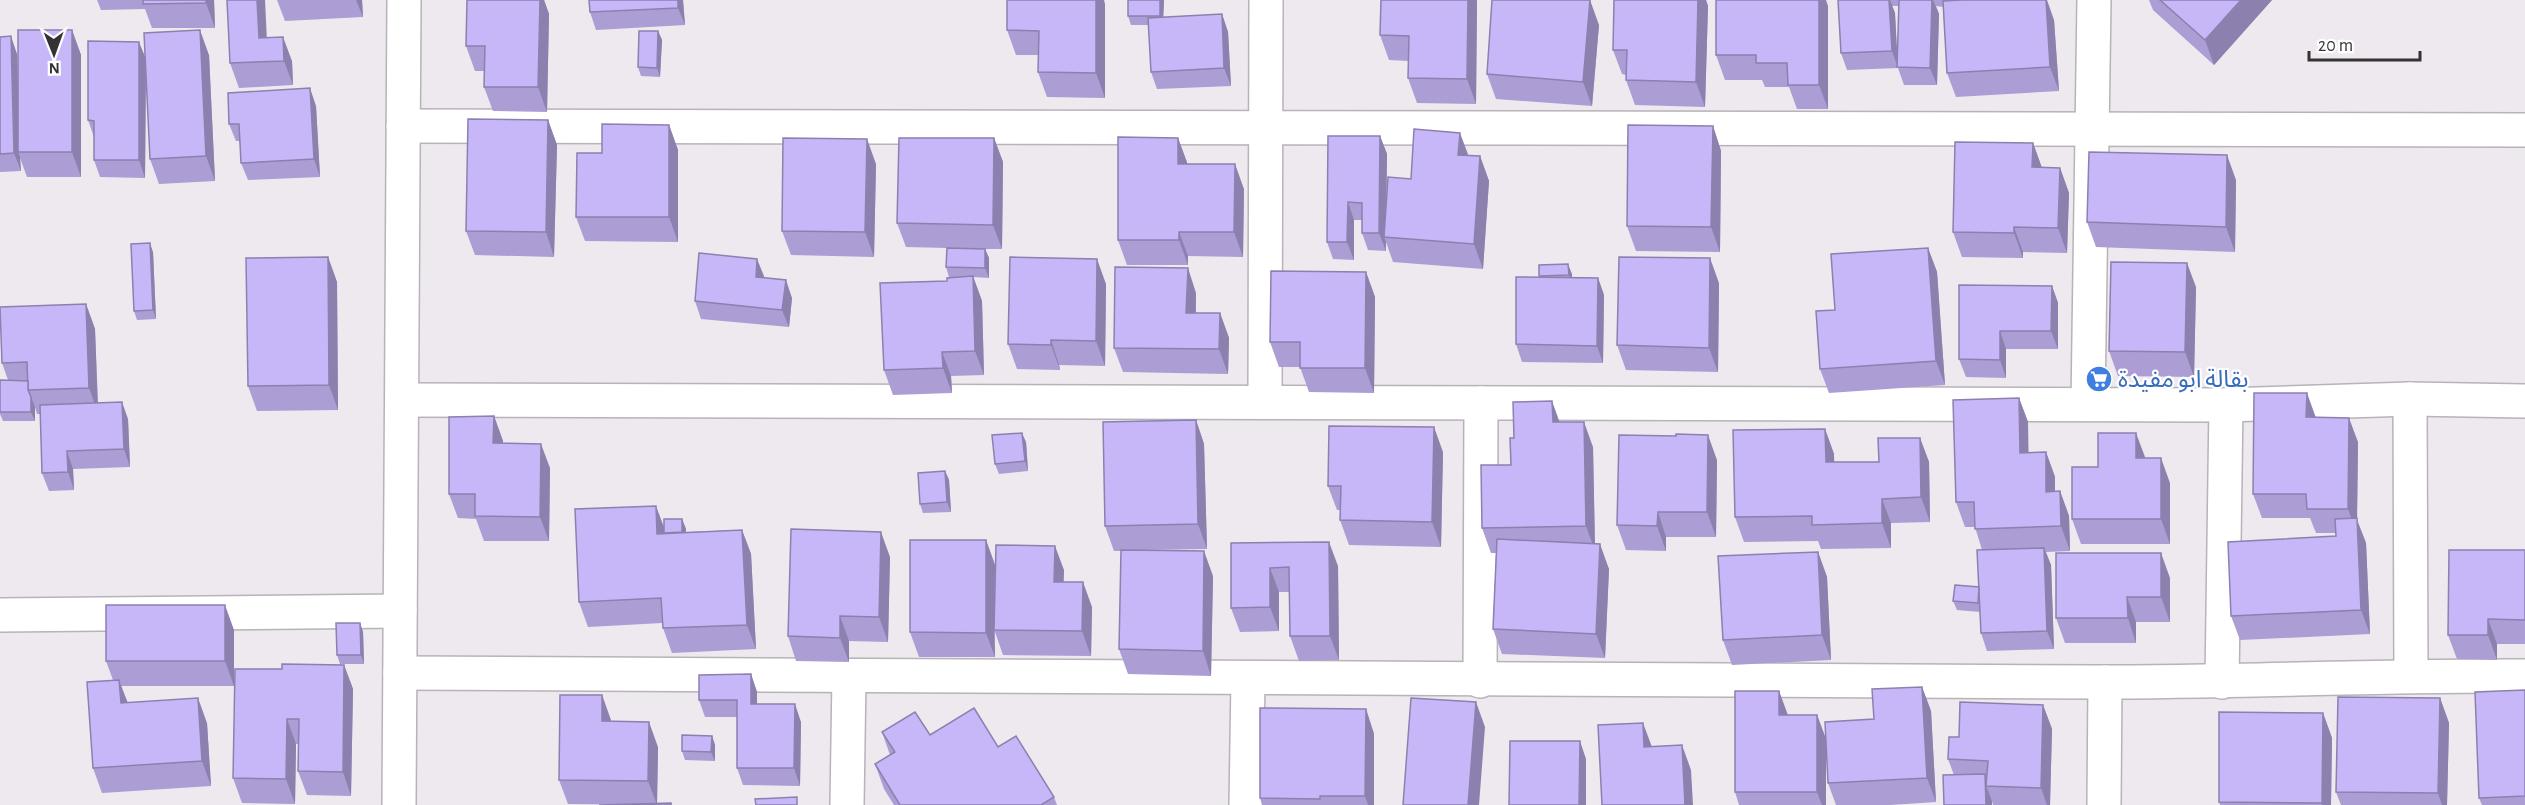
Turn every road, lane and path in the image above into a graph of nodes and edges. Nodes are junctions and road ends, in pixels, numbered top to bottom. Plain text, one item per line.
1 (404, 0) edge
2 (1266, 0) edge
3 (2094, 0) edge
4 (403, 126) junction
5 (1266, 128) junction
6 (2092, 129) junction
7 (2525, 130) edge
8 (2410, 399) junction
9 (402, 400) junction
10 (2525, 401) edge
11 (1265, 402) junction
12 (1481, 403) junction
13 (2088, 404) junction
14 (2226, 405) junction
15 (400, 611) junction
16 (0, 615) edge
17 (400, 673) junction
18 (2411, 675) junction
19 (2525, 676) edge
20 (849, 677) junction
21 (1248, 680) junction
22 (1480, 681) junction
23 (2105, 682) junction
24 (2222, 682) junction
25 (399, 805) edge
26 (847, 805) edge
27 (1246, 805) edge
28 (2104, 805) edge

1 - 4 street
2 - 5 street
3 - 6 street
4 - 5 street
4 - 9 street
5 - 6 street
5 - 11 street
6 - 7 street
6 - 13 street
8 - 10 street
8 - 14 street
8 - 18 street
9 - 11 street
9 - 15 street
11 - 12 street
12 - 13 street
12 - 22 street
13 - 14 street
14 - 24 street
15 - 16 street
15 - 17 street
17 - 20 street
17 - 25 street
18 - 19 street
18 - 24 street
20 - 21 street
20 - 26 street
21 - 22 street
21 - 27 street
22 - 23 street
23 - 24 street
23 - 28 street

